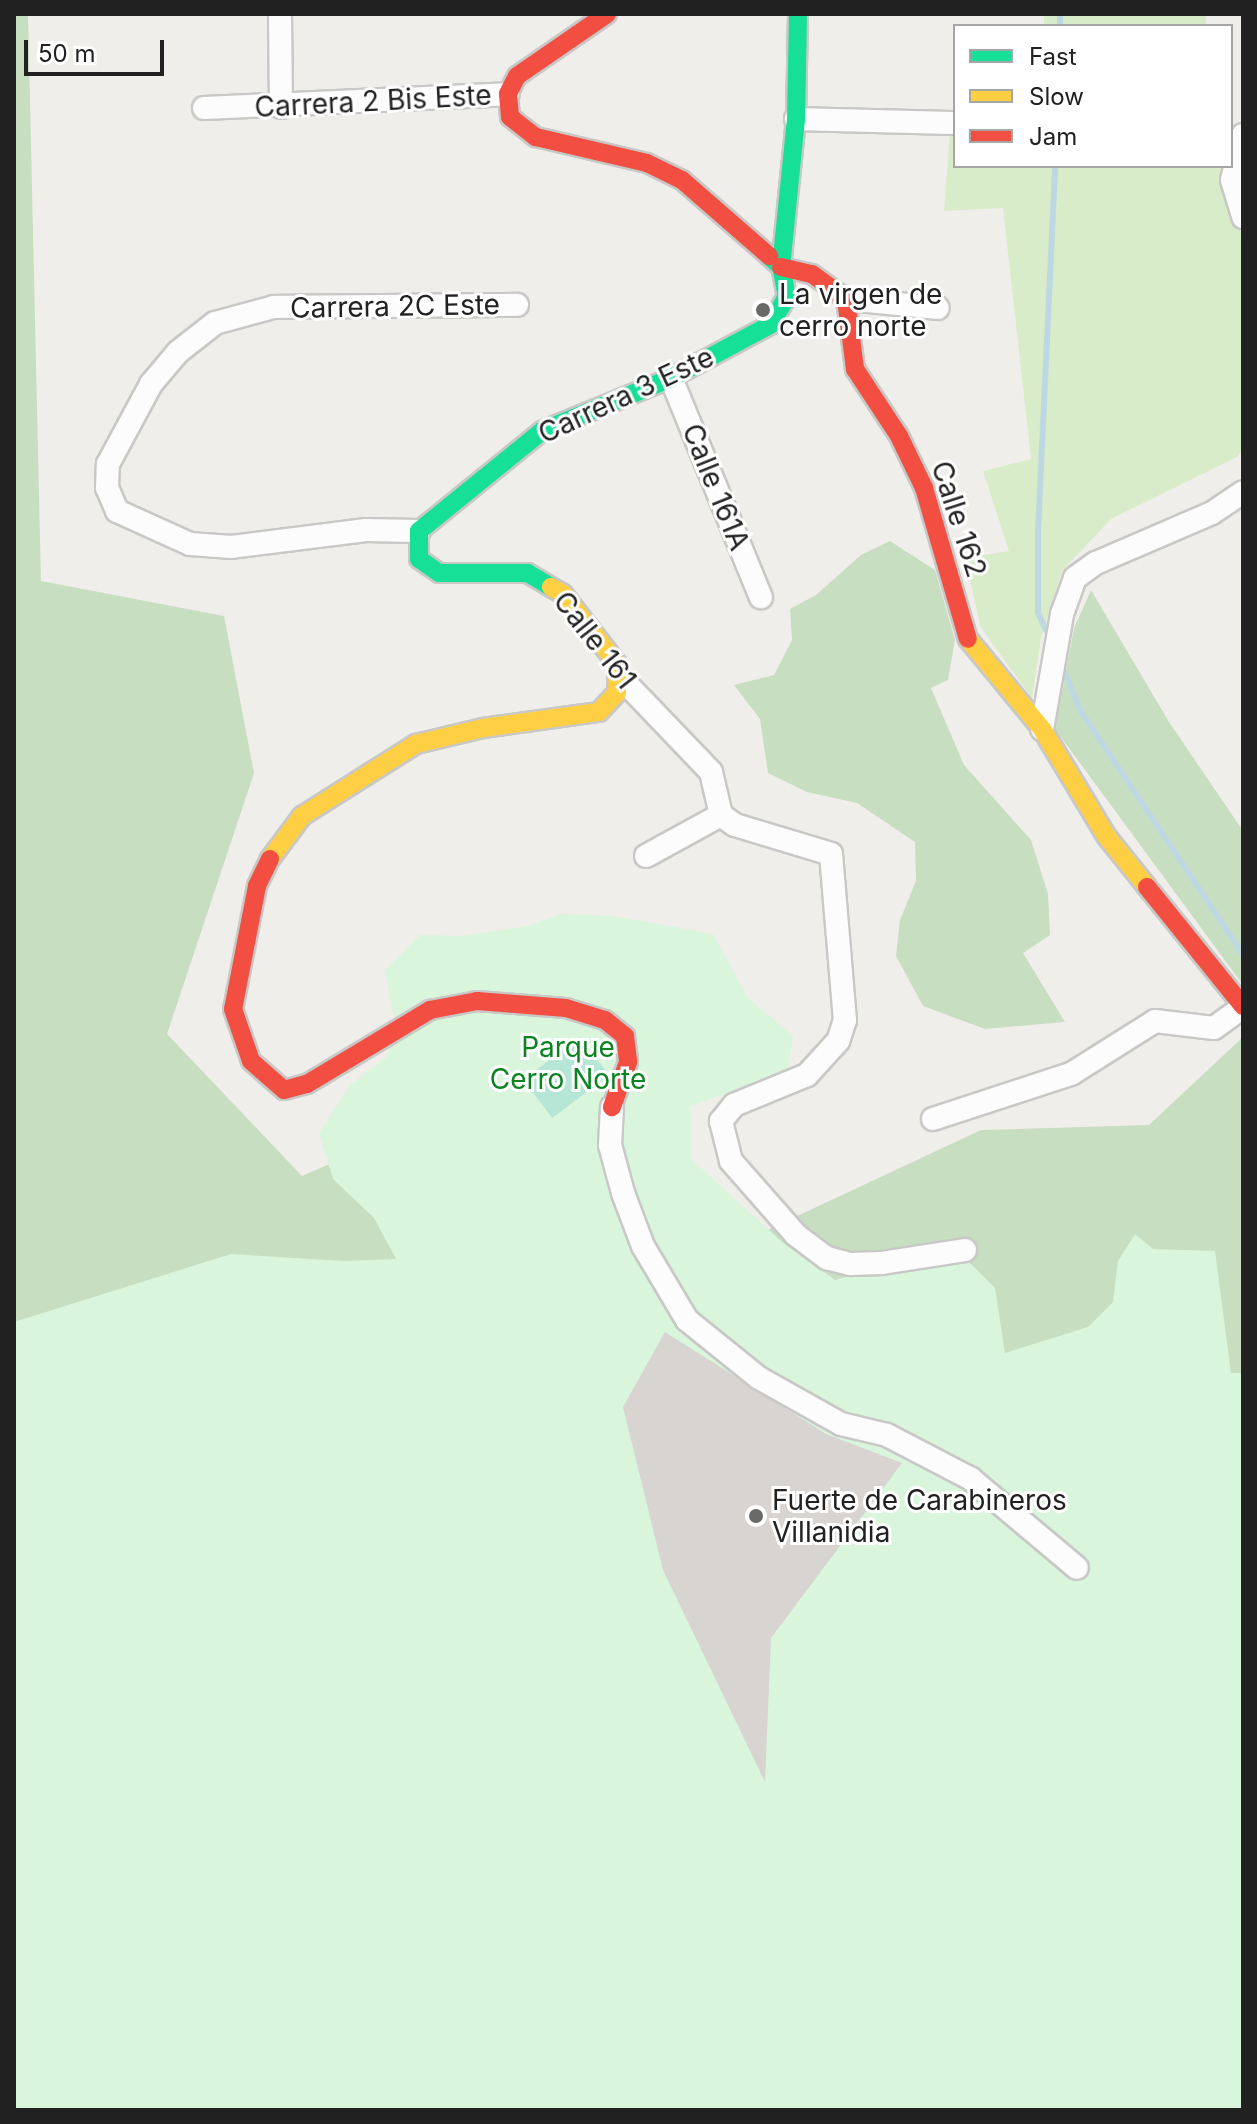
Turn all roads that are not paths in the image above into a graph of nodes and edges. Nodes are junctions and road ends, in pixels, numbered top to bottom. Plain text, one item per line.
1 (280, 14) edge
2 (607, 14) edge
3 (798, 14) edge
4 (509, 105) junction
5 (281, 107) junction
6 (204, 108) dead end
7 (796, 119) junction
8 (951, 123) dead end
9 (1243, 135) edge
10 (1243, 217) edge
11 (781, 267) junction
12 (846, 299) junction
13 (517, 305) dead end
14 (938, 308) dead end
15 (671, 378) junction
16 (1243, 492) edge
17 (419, 531) junction
18 (761, 597) dead end
19 (621, 678) junction
20 (1042, 729) junction
21 (721, 815) junction
22 (646, 856) dead end
23 (1243, 1007) edge
24 (612, 1107) joint
25 (933, 1119) dead end
26 (965, 1250) dead end
27 (1077, 1568) dead end

1 - 5 street
2 - 4 street, Carrera 2 Bis Este
3 - 7 street
4 - 5 street, Carrera 2 Bis Este
4 - 11 street
5 - 6 street, Carrera 2 Bis Este
7 - 8 street
7 - 11 street
9 - 10 street
11 - 12 street
11 - 15 street, Carrera 3 Este
12 - 14 street
12 - 20 street, Calle 162
13 - 17 street, Carrera 2C Este
15 - 17 street, Carrera 3 Este
15 - 18 street, Calle 161A
16 - 20 street
17 - 19 street, Calle 161
19 - 21 street, Calle 161
19 - 24 street
20 - 23 street, Calle 162
21 - 22 street
21 - 26 street
23 - 25 street
24 - 27 street

